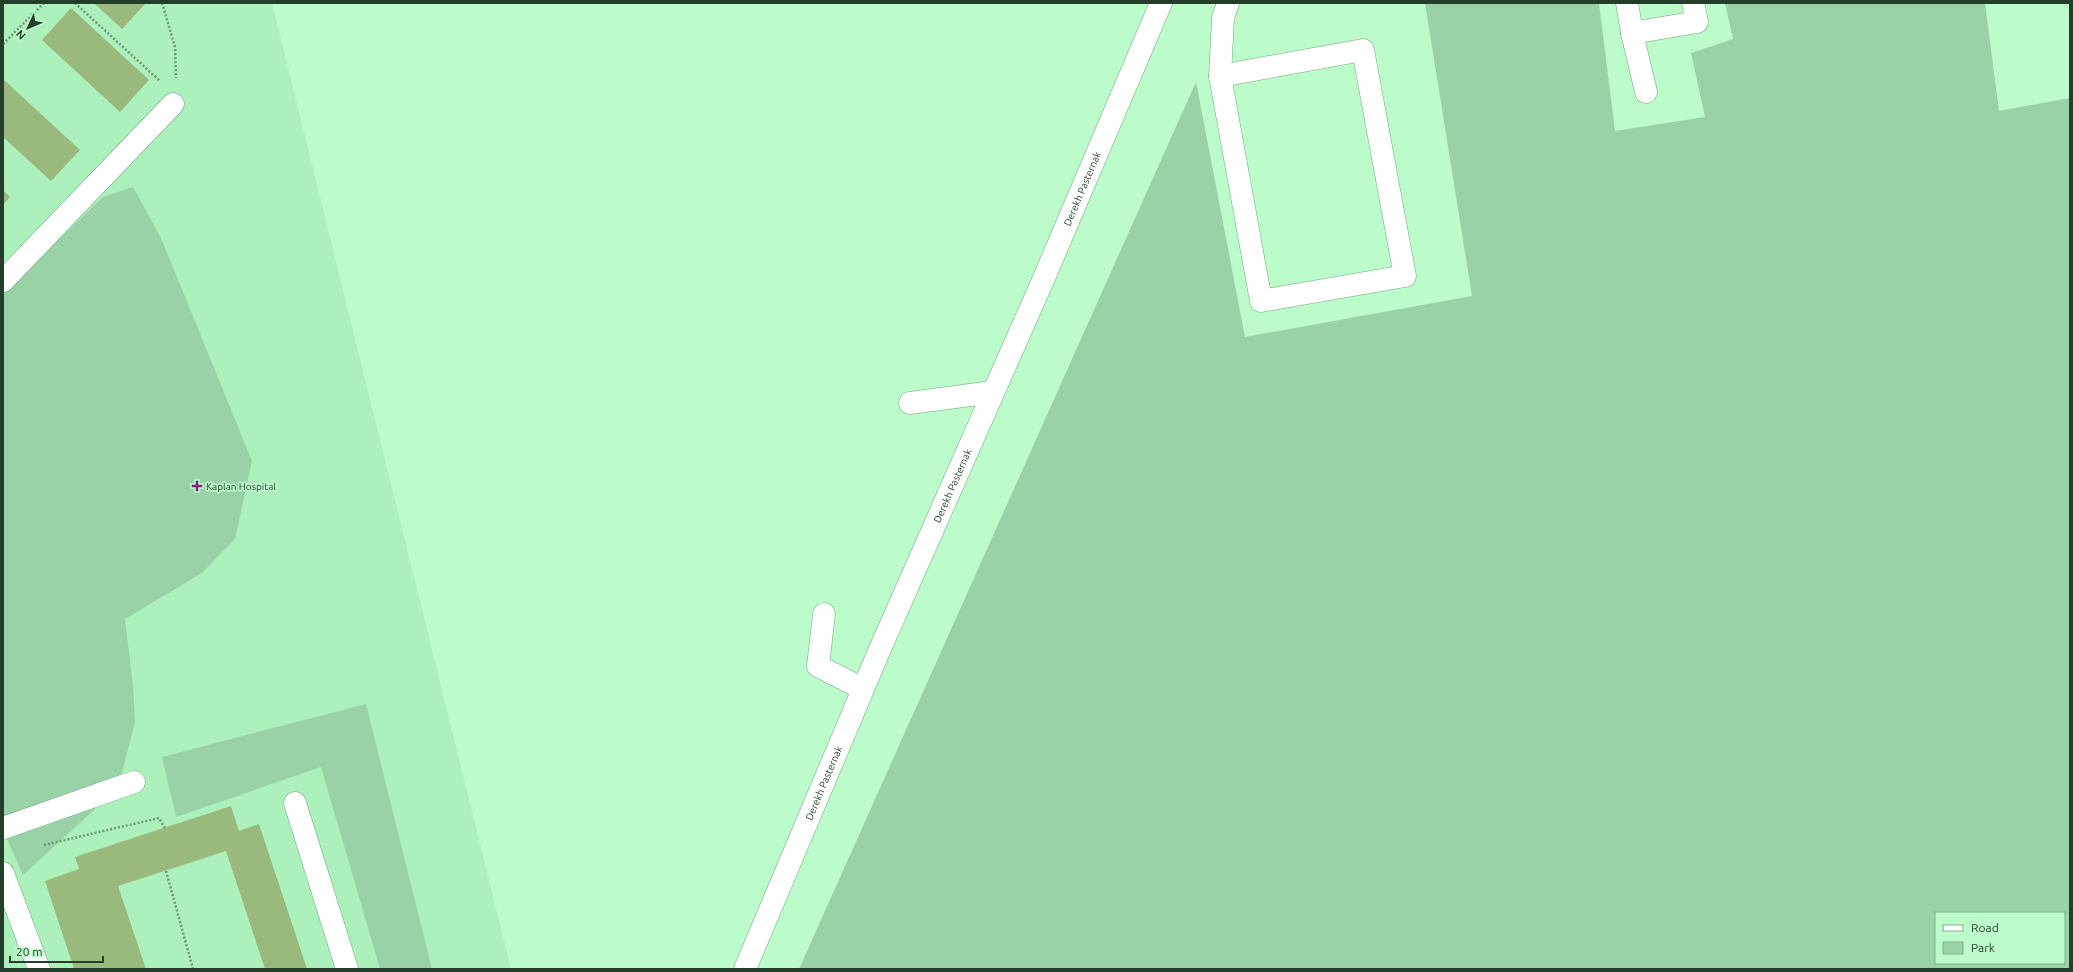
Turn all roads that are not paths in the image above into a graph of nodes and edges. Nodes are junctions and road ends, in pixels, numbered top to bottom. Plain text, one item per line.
1 (1161, 3) edge
2 (1228, 3) edge
3 (1627, 3) edge
4 (1693, 3) edge
5 (1632, 33) junction
6 (1220, 76) junction
7 (1646, 92) dead end
8 (174, 100) road end
9 (3, 281) edge
10 (993, 392) junction
11 (910, 403) dead end
12 (824, 614) dead end
13 (863, 689) junction
14 (134, 782) dead end
15 (295, 803) dead end
16 (3, 828) edge
17 (3, 873) edge
18 (39, 969) edge
19 (347, 969) edge
20 (745, 969) edge

1 - 10 street, Derekh Pasternak
2 - 6 street
3 - 5 street
4 - 5 street
5 - 7 street
6 - 6 street
8 - 9 street
10 - 11 street
10 - 13 street, Derekh Pasternak
12 - 13 street
13 - 20 street, Derekh Pasternak
14 - 16 street
15 - 19 street
17 - 18 street

